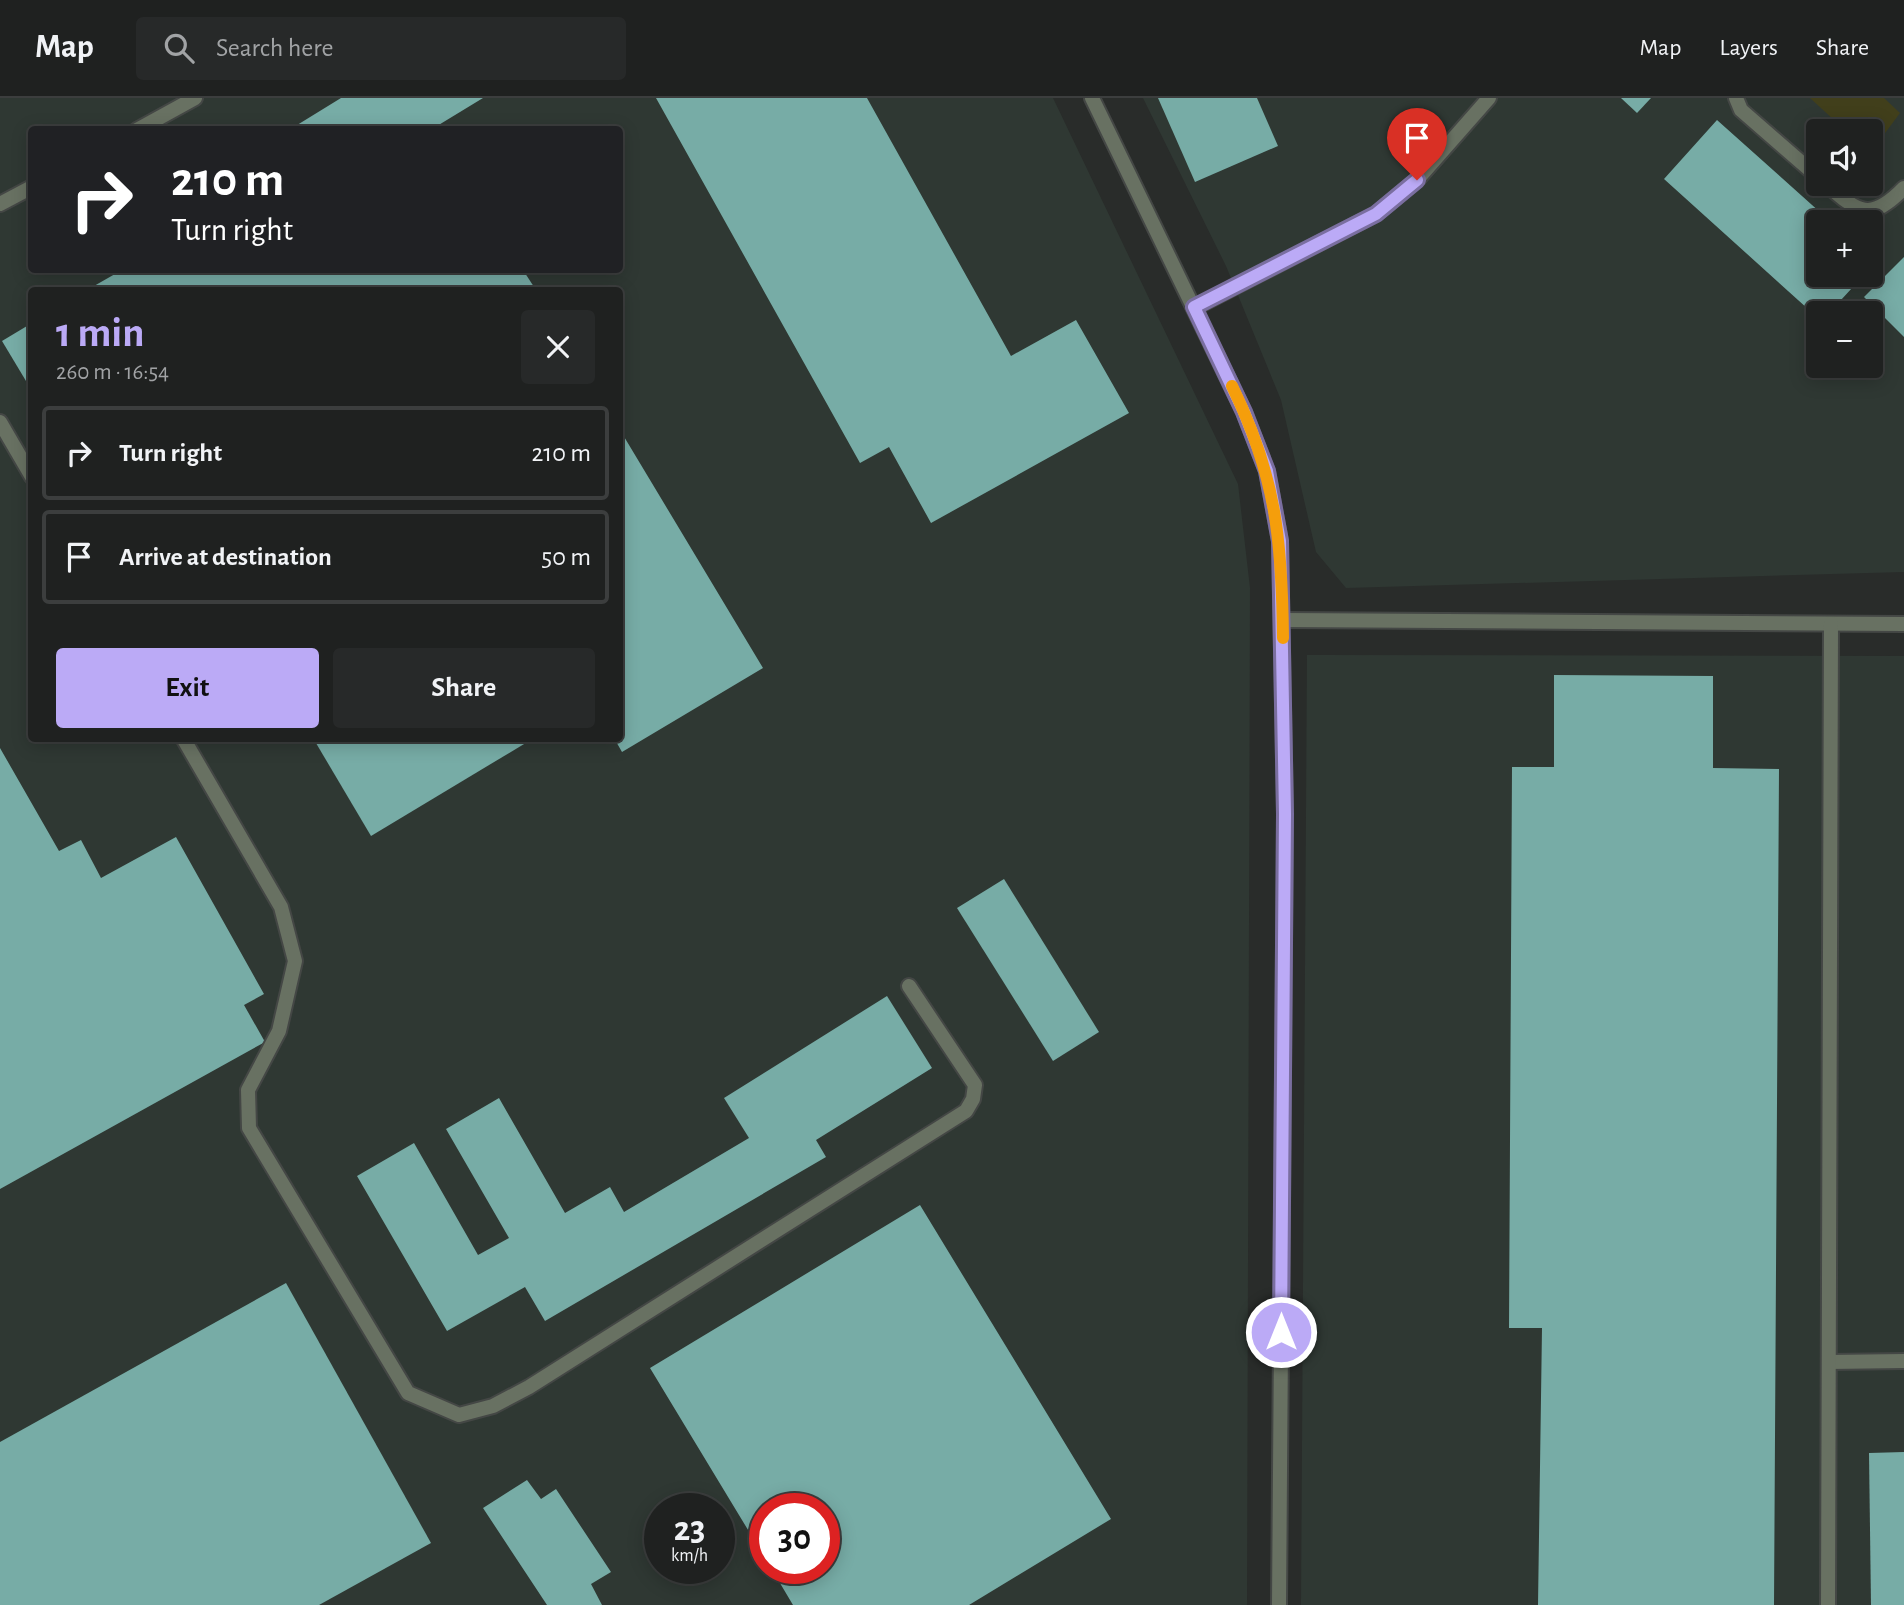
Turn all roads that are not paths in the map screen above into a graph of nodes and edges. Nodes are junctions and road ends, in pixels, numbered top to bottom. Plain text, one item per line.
1 (195, 98) edge
2 (1092, 98) edge
3 (1489, 98) edge
4 (1736, 98) edge
5 (144, 126) edge
6 (1806, 167) edge
7 (1904, 188) edge
8 (28, 189) edge
9 (1839, 196) edge
10 (0, 204) edge
11 (1194, 307) junction
12 (0, 422) edge
13 (28, 470) edge
14 (1283, 620) junction
15 (1831, 624) junction
16 (1904, 624) edge
17 (185, 742) edge
18 (909, 986) dead end
19 (1829, 1362) junction
20 (1904, 1362) edge
21 (1279, 1605) edge
22 (1828, 1605) edge

1 - 5 street
2 - 11 street
3 - 11 street
4 - 6 street
7 - 9 street
8 - 10 street
11 - 14 street
12 - 13 street
14 - 15 street
14 - 21 street
15 - 16 street
15 - 19 street
17 - 18 street
19 - 20 street
19 - 22 street

